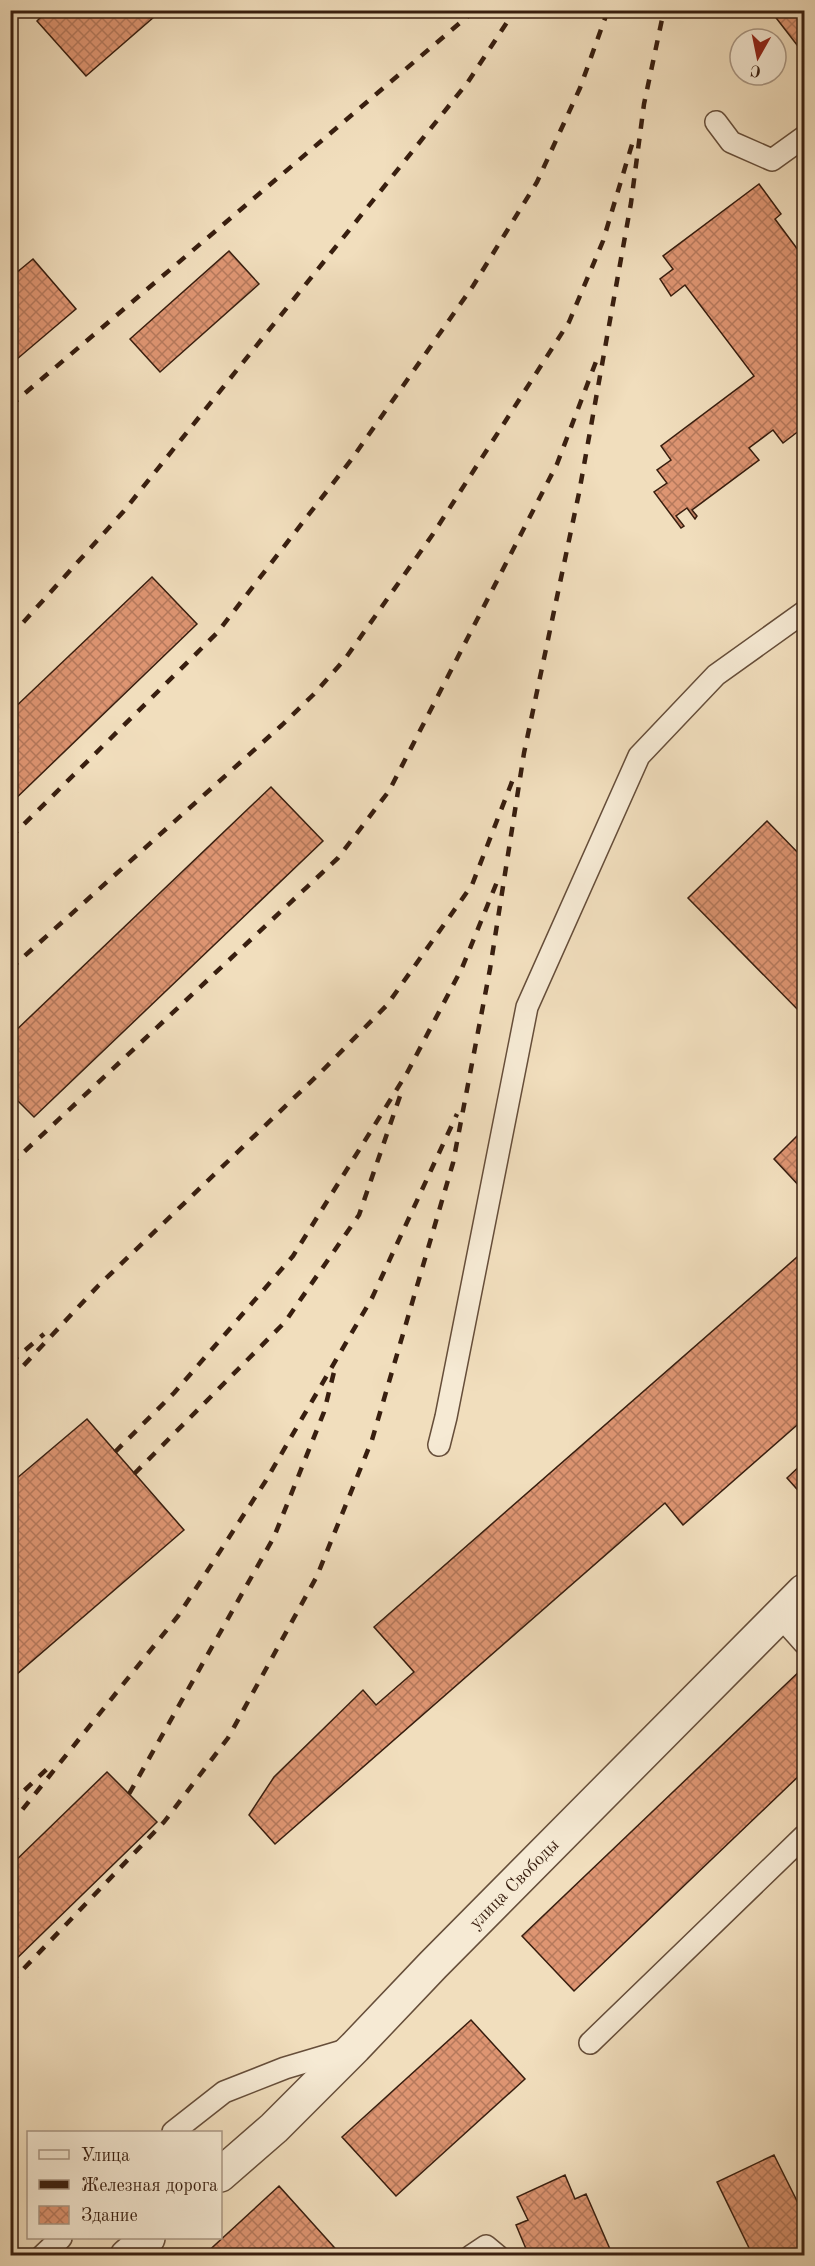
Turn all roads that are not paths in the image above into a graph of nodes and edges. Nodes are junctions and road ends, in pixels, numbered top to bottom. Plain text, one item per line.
1 (716, 122) dead end
2 (804, 137) edge
3 (804, 612) edge
4 (439, 1445) dead end
5 (804, 1591) edge
6 (779, 1615) junction
7 (804, 1643) edge
8 (804, 1836) edge
9 (590, 2043) dead end
10 (355, 2048) junction
11 (175, 2131) edge
12 (222, 2173) edge
13 (60, 2239) edge
14 (147, 2239) edge
15 (42, 2256) edge
16 (127, 2256) edge
17 (471, 2256) edge
18 (498, 2256) edge

1 - 2 lane
3 - 4 lane
5 - 6 street, улица Свободы
6 - 7 lane
6 - 10 street, улица Свободы
8 - 9 lane
10 - 11 lane
10 - 12 street, улица Свободы
13 - 15 lane
14 - 16 street
17 - 18 lane

